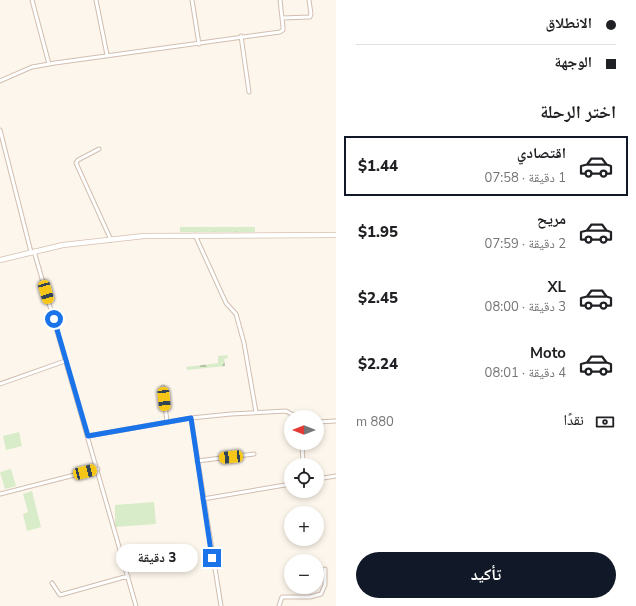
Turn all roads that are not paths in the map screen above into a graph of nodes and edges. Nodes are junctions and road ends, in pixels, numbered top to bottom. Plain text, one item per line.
1 (32, 0) edge
2 (96, 0) edge
3 (192, 0) edge
4 (280, 0) edge
5 (309, 0) edge
6 (282, 18) junction
7 (241, 36) junction
8 (199, 44) junction
9 (107, 55) junction
10 (49, 64) junction
11 (0, 81) edge
12 (249, 92) dead end
13 (0, 130) edge
14 (98, 149) dead end
15 (195, 235) junction
16 (336, 235) edge
17 (111, 240) junction
18 (32, 251) junction
19 (0, 260) edge
20 (65, 360) junction
21 (0, 384) edge
22 (163, 387) dead end
23 (284, 411) edge
24 (256, 412) junction
25 (191, 418) junction
26 (336, 421) edge
27 (167, 422) junction
28 (324, 422) edge
29 (88, 436) junction
30 (254, 454) dead end
31 (197, 461) junction
32 (98, 469) junction
33 (336, 476) edge
34 (324, 478) edge
35 (284, 485) edge
36 (0, 494) edge
37 (203, 499) junction
38 (325, 569) dead end
39 (128, 576) junction
40 (52, 583) dead end
41 (136, 606) edge
42 (221, 606) edge
43 (279, 606) edge

1 - 10 street
2 - 9 street
3 - 8 street
4 - 6 street
5 - 6 street
6 - 7 street
7 - 8 street
7 - 12 street
8 - 9 street
9 - 10 street
10 - 11 street
13 - 18 street
14 - 17 street
15 - 16 street
15 - 17 street
15 - 24 street
17 - 18 street
18 - 19 street
18 - 20 street
20 - 21 street
20 - 29 street
22 - 27 street
23 - 24 street
24 - 25 street
25 - 27 street
25 - 31 street
26 - 28 street
27 - 29 street
29 - 32 street
30 - 31 street
31 - 37 street
32 - 36 street
32 - 39 street
33 - 34 street
35 - 37 street
37 - 42 street
38 - 43 street
39 - 40 street
39 - 41 street

